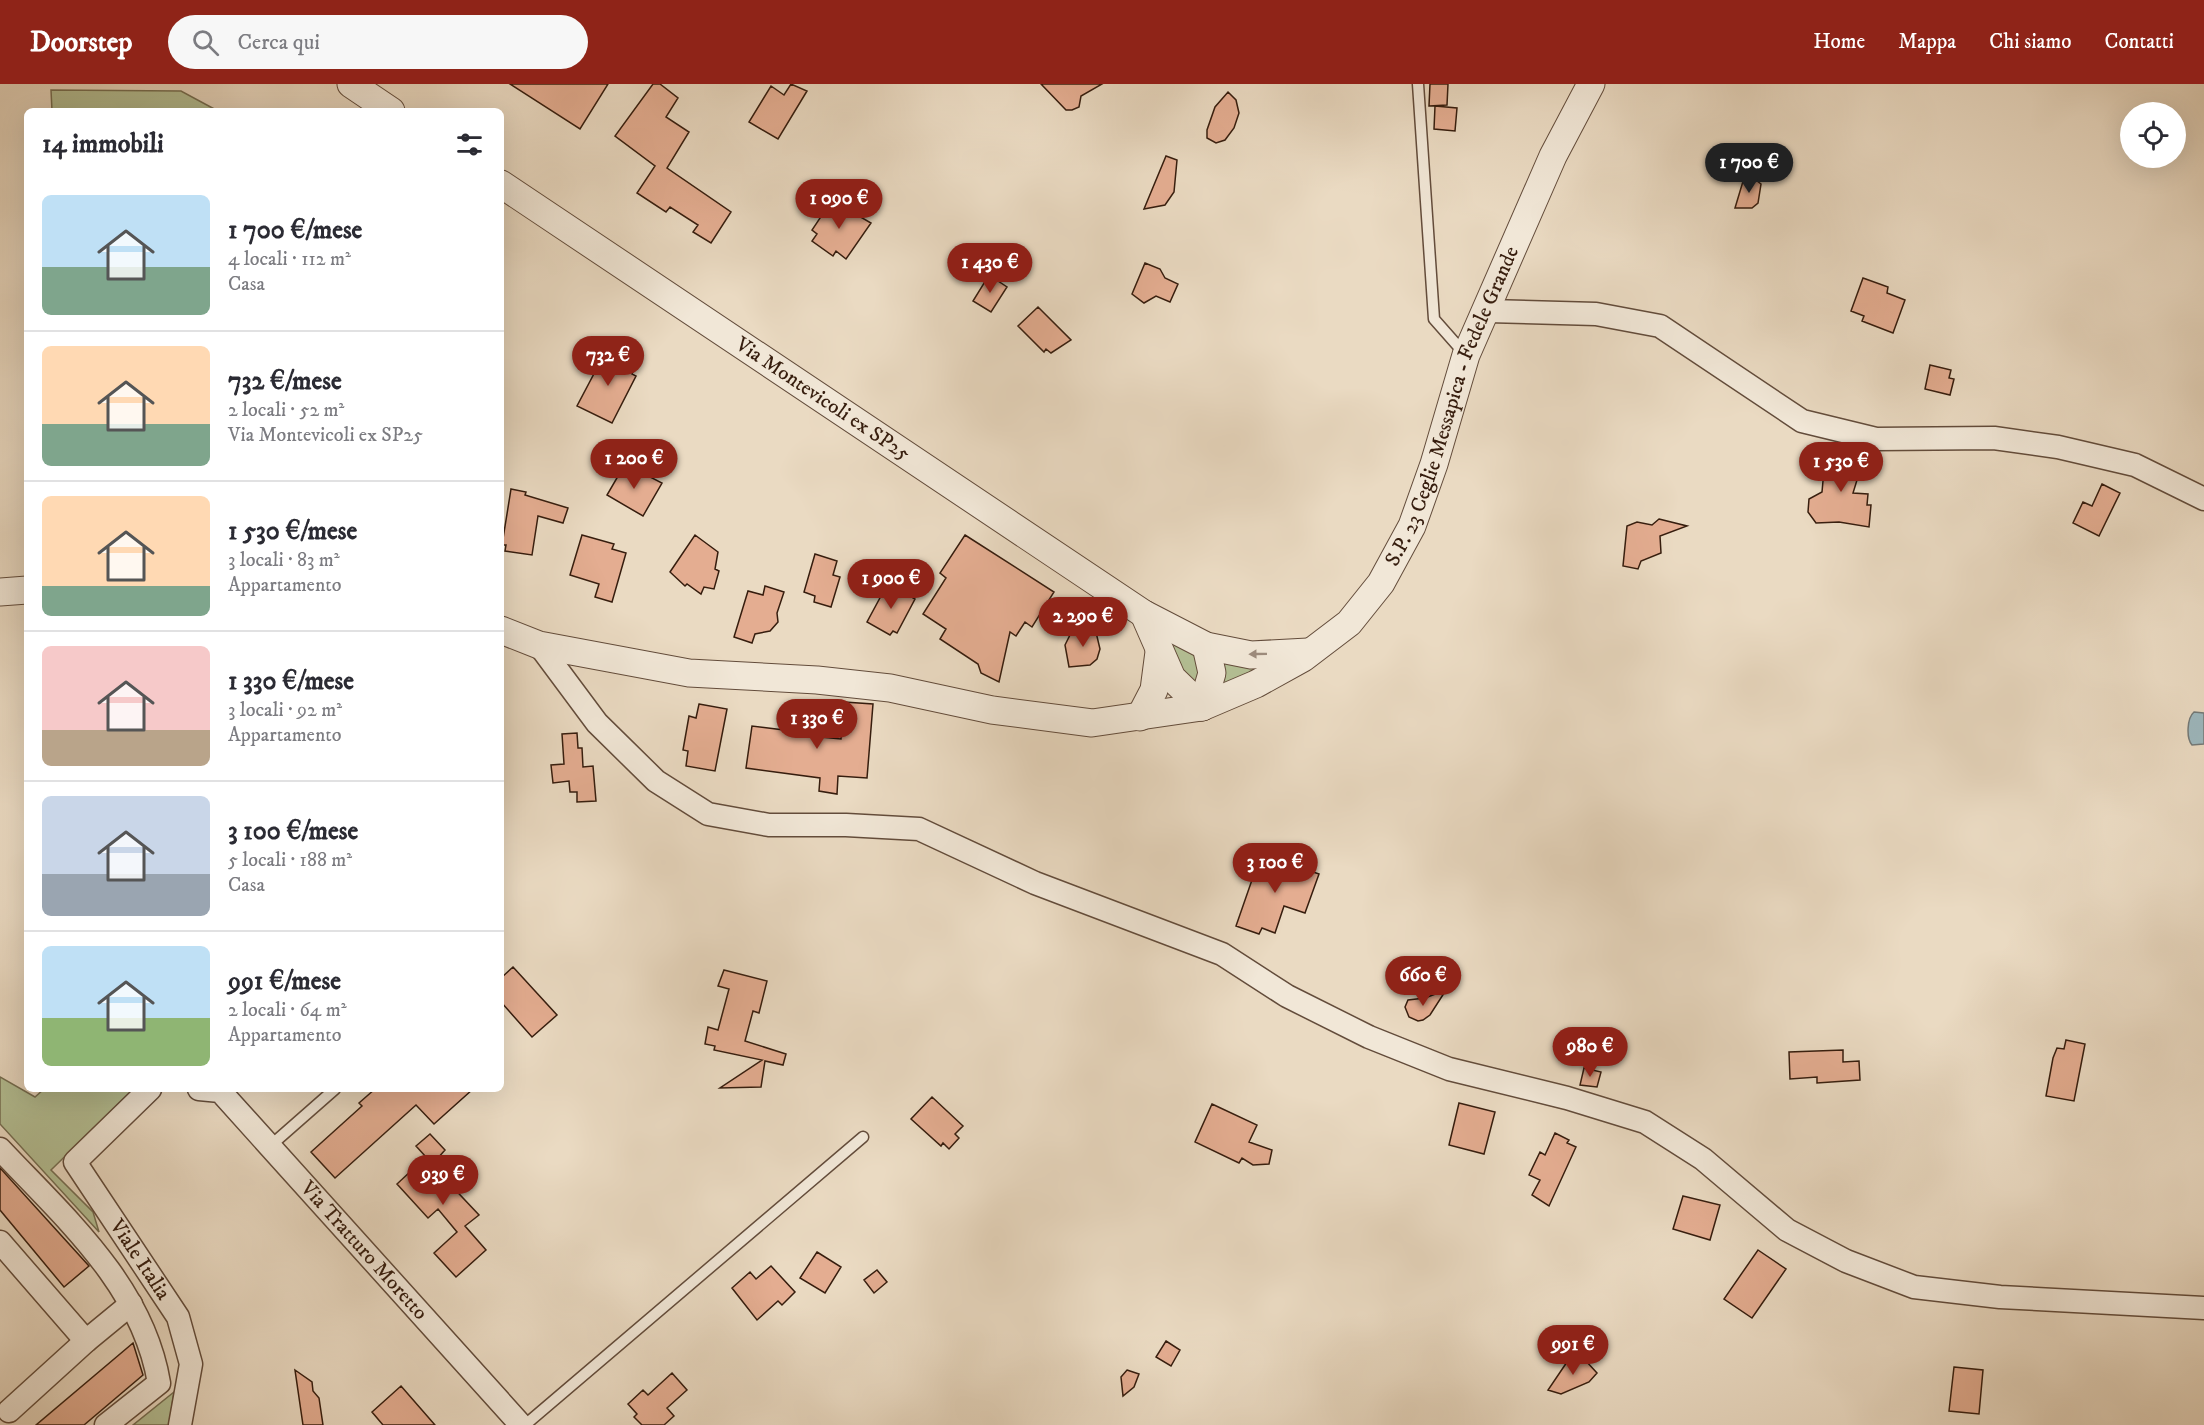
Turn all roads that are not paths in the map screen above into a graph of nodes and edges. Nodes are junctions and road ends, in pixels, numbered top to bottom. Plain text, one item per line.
1 (351, 84) edge
2 (1418, 84) edge
3 (1591, 84) edge
4 (387, 108) edge
5 (504, 186) edge
6 (1488, 311) junction
7 (1466, 355) junction
8 (2204, 499) edge
9 (24, 590) edge
10 (0, 592) edge
11 (1144, 614) junction
12 (504, 631) edge
13 (539, 645) junction
14 (1160, 645) junction
15 (1206, 646) junction
16 (1311, 652) junction
17 (1202, 707) junction
18 (1140, 717) junction
19 (147, 1092) edge
20 (221, 1092) edge
21 (332, 1092) edge
22 (863, 1137) dead end
23 (269, 1147) junction
24 (0, 1149) edge
25 (120, 1230) junction
26 (0, 1242) edge
27 (96, 1251) junction
28 (131, 1304) junction
29 (2204, 1308) edge
30 (86, 1341) junction
31 (7, 1412) edge
32 (106, 1425) edge
33 (180, 1425) edge
34 (523, 1425) edge

1 - 4 street
2 - 7 lane
3 - 6 street, S.P. 23 Ceglie Messapica - Fedele Grande
5 - 11 street, Via Montevicoli ex SP25
6 - 7 street, S.P. 23 Ceglie Messapica - Fedele Grande
6 - 8 street
7 - 16 street, S.P. 23 Ceglie Messapica - Fedele Grande
9 - 10 street
11 - 14 street
11 - 15 street, Via Montevicoli ex SP25
12 - 13 street, S.P. 23 Ceglie Messapica - Fedele Grande
13 - 18 street, S.P. 23 Ceglie Messapica - Fedele Grande
13 - 29 street
14 - 17 street
14 - 18 street
16 -> 15 street, Via Montevicoli ex SP25
15 - 17 street
16 - 17 street, S.P. 23 Ceglie Messapica - Fedele Grande
17 - 18 street, S.P. 23 Ceglie Messapica - Fedele Grande
19 - 25 street, Viale Italia
20 - 23 street, Via Tratturo Moretto
21 - 23 lane
22 - 34 lane
23 - 34 street, Via Tratturo Moretto
24 - 27 street
25 - 27 street
25 - 33 street, Viale Italia
26 - 30 street
27 - 28 street
28 - 30 street
28 - 32 street
30 - 31 street

